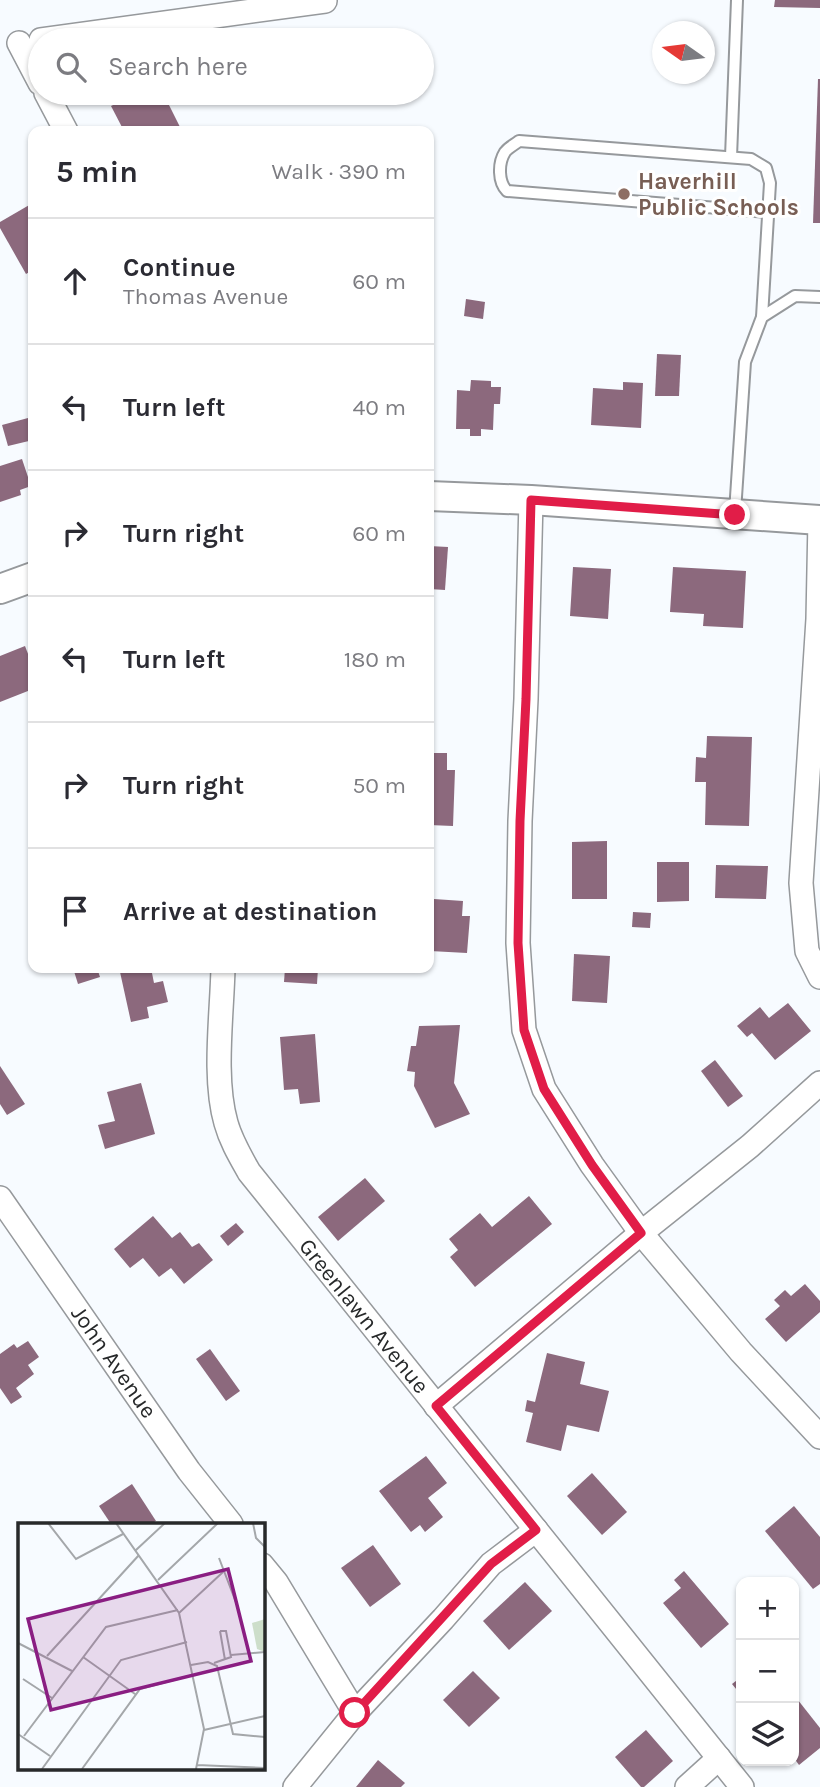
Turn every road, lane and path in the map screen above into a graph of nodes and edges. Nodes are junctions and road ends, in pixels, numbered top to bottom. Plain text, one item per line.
1 (737, 0) edge
2 (326, 1) edge
3 (128, 28) edge
4 (52, 105) edge
5 (63, 126) edge
6 (731, 157) junction
7 (768, 212) junction
8 (820, 297) edge
9 (762, 317) junction
10 (434, 496) edge
11 (531, 500) junction
12 (735, 515) junction
13 (820, 520) edge
14 (28, 579) edge
15 (0, 589) edge
16 (223, 973) edge
17 (820, 977) edge
18 (820, 1083) edge
19 (0, 1198) edge
20 (641, 1233) junction
21 (436, 1406) junction
22 (820, 1437) edge
23 (230, 1523) edge
24 (536, 1530) junction
25 (264, 1568) edge
26 (355, 1713) junction
27 (719, 1758) junction
28 (295, 1787) edge
29 (687, 1787) edge
30 (742, 1787) edge

1 - 6 lane
2 - 3 street
4 - 5 street
6 - 7 lane
6 - 7 lane
7 - 9 lane
8 - 9 lane
9 - 12 lane
10 - 11 street
11 - 12 street
11 - 20 street
12 - 13 street
13 - 17 street
14 - 15 street
16 - 21 street, Greenlawn Avenue
18 - 20 street
19 - 23 street, John Avenue
20 - 21 street
20 - 22 street
21 - 24 street, Greenlawn Avenue
24 - 26 street
24 - 27 street, Greenlawn Avenue
25 - 26 street
26 - 28 street
27 - 29 street
27 - 30 street, Greenlawn Avenue

